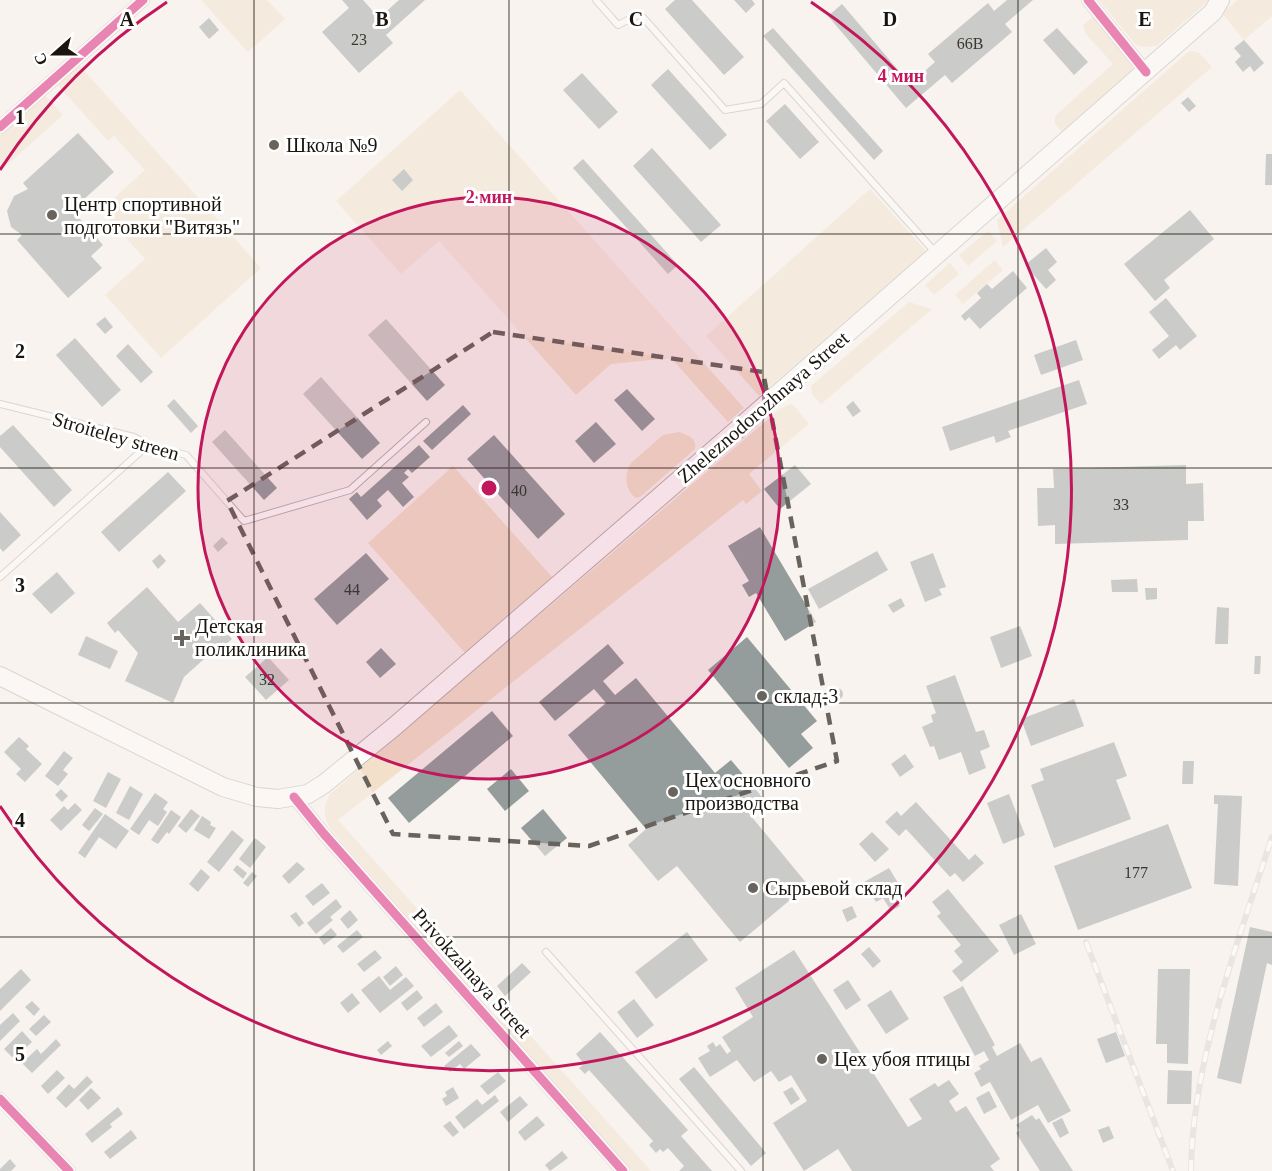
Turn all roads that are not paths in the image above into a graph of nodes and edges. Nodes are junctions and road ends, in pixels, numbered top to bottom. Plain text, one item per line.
1 (143, 0) edge
2 (596, 0) edge
3 (1088, 0) edge
4 (1228, 0) edge
5 (1217, 6) edge
6 (1146, 72) junction
7 (0, 127) edge
8 (937, 255) junction
9 (0, 404) edge
10 (426, 422) dead end
11 (148, 445) junction
12 (0, 577) edge
13 (0, 676) edge
14 (294, 798) junction
15 (546, 952) dead end
16 (0, 1099) edge
17 (69, 1171) edge
18 (623, 1171) edge
19 (741, 1171) edge

1 - 7 street
2 - 8 lane
3 - 6 street
4 - 5 main road, Zheleznodorozhnaya Street
5 - 6 main road, Zheleznodorozhnaya Street
6 - 8 main road, Zheleznodorozhnaya Street
8 - 14 main road, Zheleznodorozhnaya Street
9 - 11 lane, Stroiteley streen
10 - 11 lane, Stroiteley streen
11 - 12 lane
13 - 14 main road
14 - 18 street, Privokzalnaya Street
15 - 19 lane
16 - 17 street

